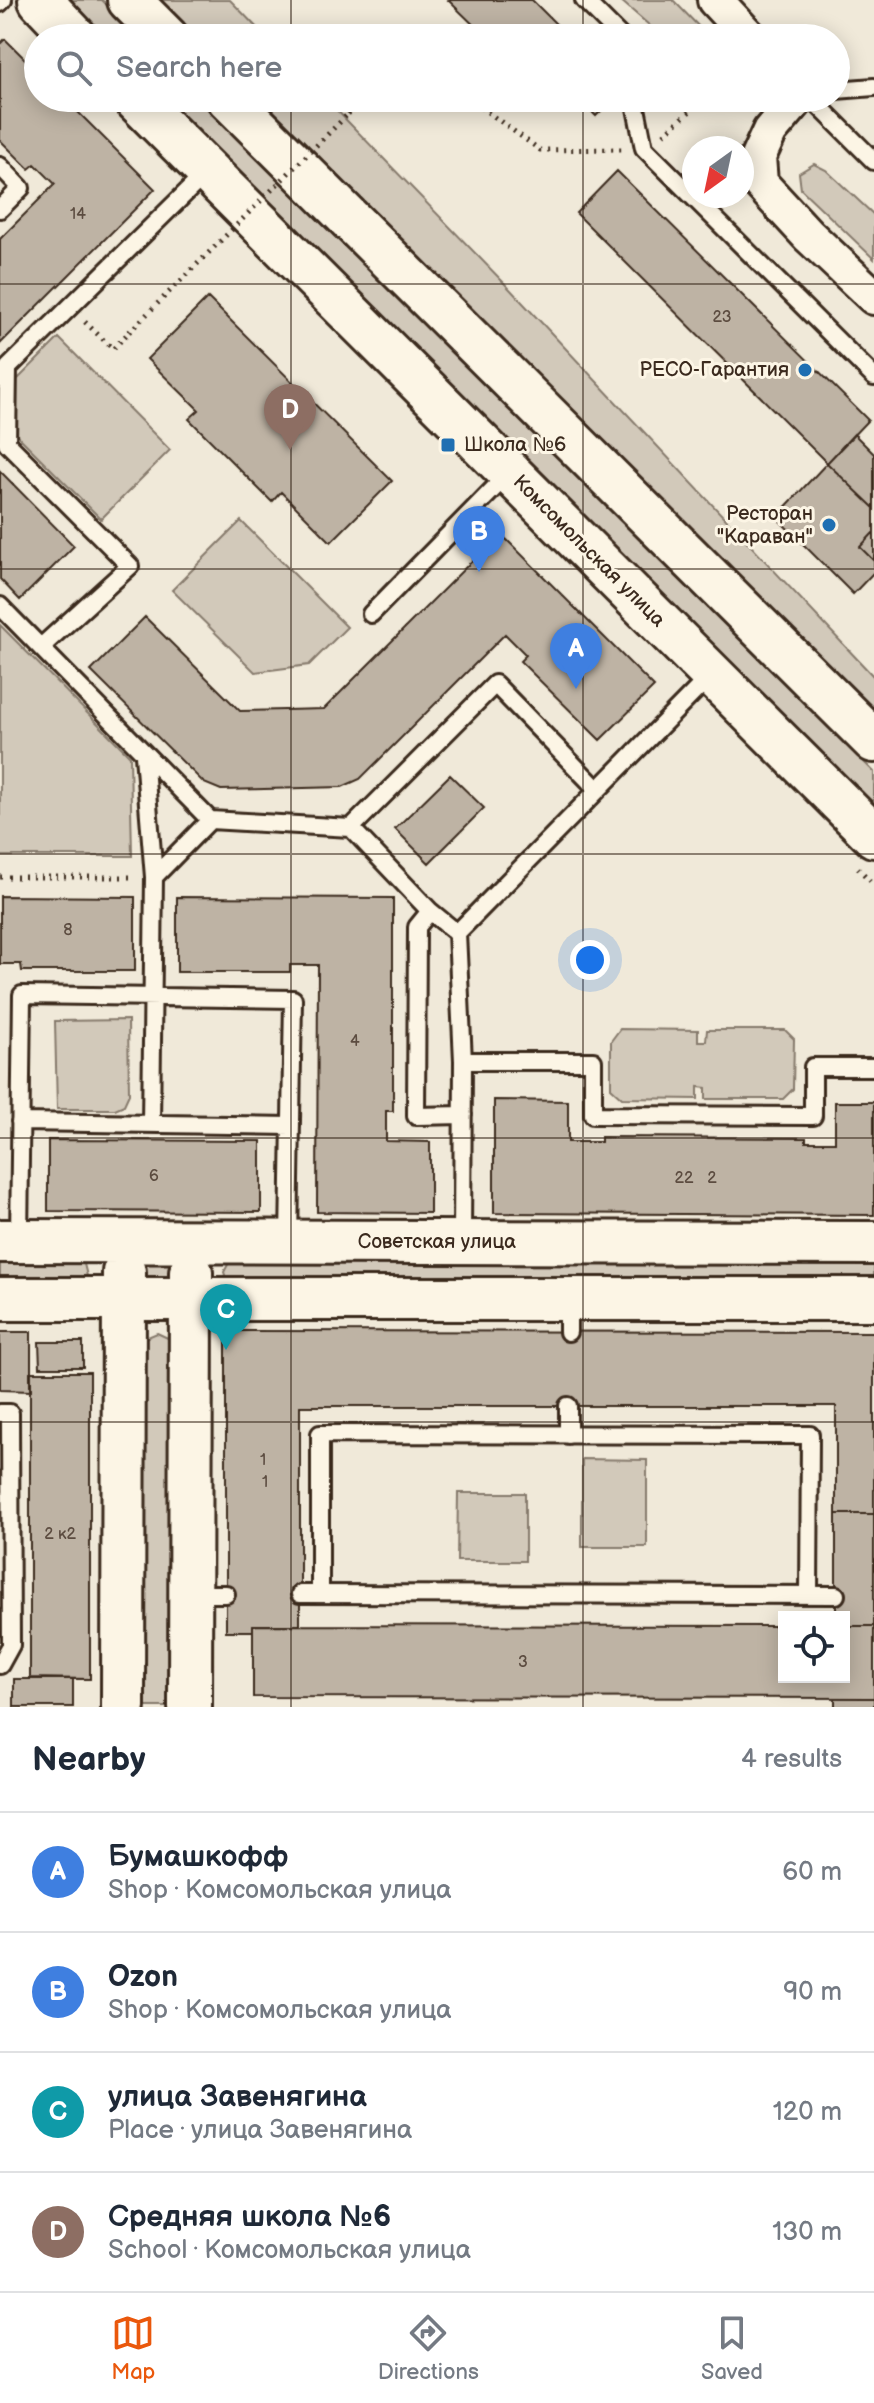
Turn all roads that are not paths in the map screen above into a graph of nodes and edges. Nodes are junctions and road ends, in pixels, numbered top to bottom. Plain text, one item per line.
1 (40, 0) edge
2 (129, 0) edge
3 (584, 0) edge
4 (715, 0) edge
5 (63, 24) edge
6 (153, 24) edge
7 (608, 24) edge
8 (737, 24) edge
9 (874, 87) edge
10 (850, 89) edge
11 (147, 112) edge
12 (242, 112) edge
13 (637, 112) edge
14 (786, 112) edge
15 (825, 112) edge
16 (874, 161) edge
17 (0, 166) edge
18 (206, 173) junction
19 (0, 209) edge
20 (874, 297) edge
21 (874, 377) edge
22 (510, 472) junction
23 (0, 606) edge
24 (371, 614) dead end
25 (41, 647) junction
26 (712, 674) junction
27 (874, 741) edge
28 (144, 755) junction
29 (596, 788) junction
30 (210, 820) junction
31 (351, 828) junction
32 (874, 836) edge
33 (154, 877) junction
34 (430, 911) junction
35 (457, 933) junction
36 (153, 997) junction
37 (463, 1061) junction
38 (874, 1067) edge
39 (463, 1115) junction
40 (20, 1122) junction
41 (151, 1124) junction
42 (291, 1126) junction
43 (9, 1241) edge
44 (124, 1241) junction
45 (192, 1241) junction
46 (289, 1241) junction
47 (462, 1242) junction
48 (874, 1243) edge
49 (0, 1299) edge
50 (124, 1299) junction
51 (191, 1299) junction
52 (874, 1299) edge
53 (568, 1406) dead end
54 (0, 1413) edge
55 (568, 1435) junction
56 (300, 1594) dead end
57 (320, 1594) junction
58 (809, 1595) junction
59 (836, 1595) dead end
60 (0, 1665) edge
61 (123, 1707) edge
62 (190, 1707) edge

1 - 5 street
2 - 6 street
3 - 7 lane
4 - 8 street
9 - 10 lane
11 - 18 street, Комсомольская улица
12 - 27 street
13 - 21 lane
14 - 20 street
15 - 16 lane
17 - 19 lane
18 - 22 street, Комсомольская улица
18 - 25 lane
22 - 24 lane
22 - 26 street, Комсомольская улица
23 - 25 lane
25 - 28 lane
26 - 29 lane
26 - 32 street, Комсомольская улица
28 - 30 lane
28 - 33 lane
29 - 31 lane
29 - 35 lane
30 - 31 lane
30 - 33 lane
31 - 34 lane
33 - 36 lane
34 - 35 lane
34 - 39 lane
35 - 37 lane
36 - 40 lane
36 - 41 lane
36 - 42 lane
37 - 38 lane
37 - 39 lane
39 - 47 lane
40 - 41 lane
40 - 43 lane
41 - 42 lane
42 - 46 lane
43 - 44 street, Советская улица
44 - 45 street, Советская улица
44 - 50 street
45 - 46 street, Советская улица
45 - 51 street
46 - 47 street, Советская улица
47 - 48 street, Советская улица
49 - 50 street
50 - 51 street
50 - 61 street
51 - 52 street
51 - 62 street
53 - 55 lane
54 - 60 lane
55 - 57 lane
55 - 58 lane
56 - 57 lane
57 - 58 lane
58 - 59 lane

